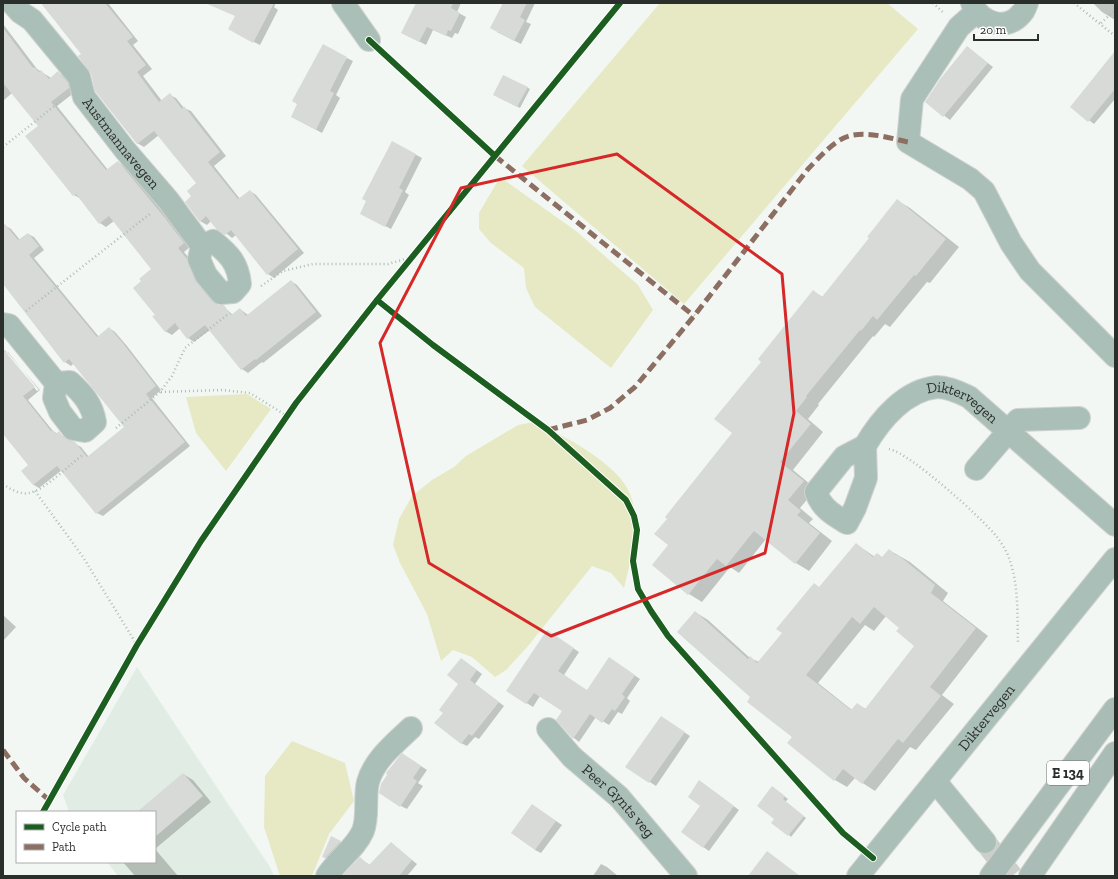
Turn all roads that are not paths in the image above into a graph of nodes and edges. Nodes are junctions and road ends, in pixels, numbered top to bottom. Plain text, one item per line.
1 (12, 3) edge
2 (343, 3) edge
3 (1027, 3) edge
4 (974, 8) edge
5 (369, 40) dead end
6 (202, 246) dead end
7 (6, 324) edge
8 (1115, 356) edge
9 (56, 383) dead end
10 (1079, 418) dead end
11 (1007, 431) junction
12 (865, 446) road end
13 (976, 468) dead end
14 (1115, 525) edge
15 (1115, 559) edge
16 (1115, 709) edge
17 (411, 728) dead end
18 (548, 729) dead end
19 (1115, 752) edge
20 (935, 781) junction
21 (985, 842) tunnel mouth
22 (327, 876) edge
23 (686, 876) edge
24 (858, 876) edge
25 (991, 876) edge
26 (1030, 876) edge

1 - 6 street, Austmannavegen
2 - 5 street
3 - 4 street
4 - 8 street
7 - 9 street
10 - 11 street
11 - 12 street, Diktervegen
11 - 13 street
11 - 14 street, Diktervegen
15 - 20 street, Diktervegen
16 - 25 highway, E 134
17 - 22 street
18 - 23 street, Peer Gynts veg
19 - 26 highway, E 134
20 - 21 street
20 - 24 street, Diktervegen

